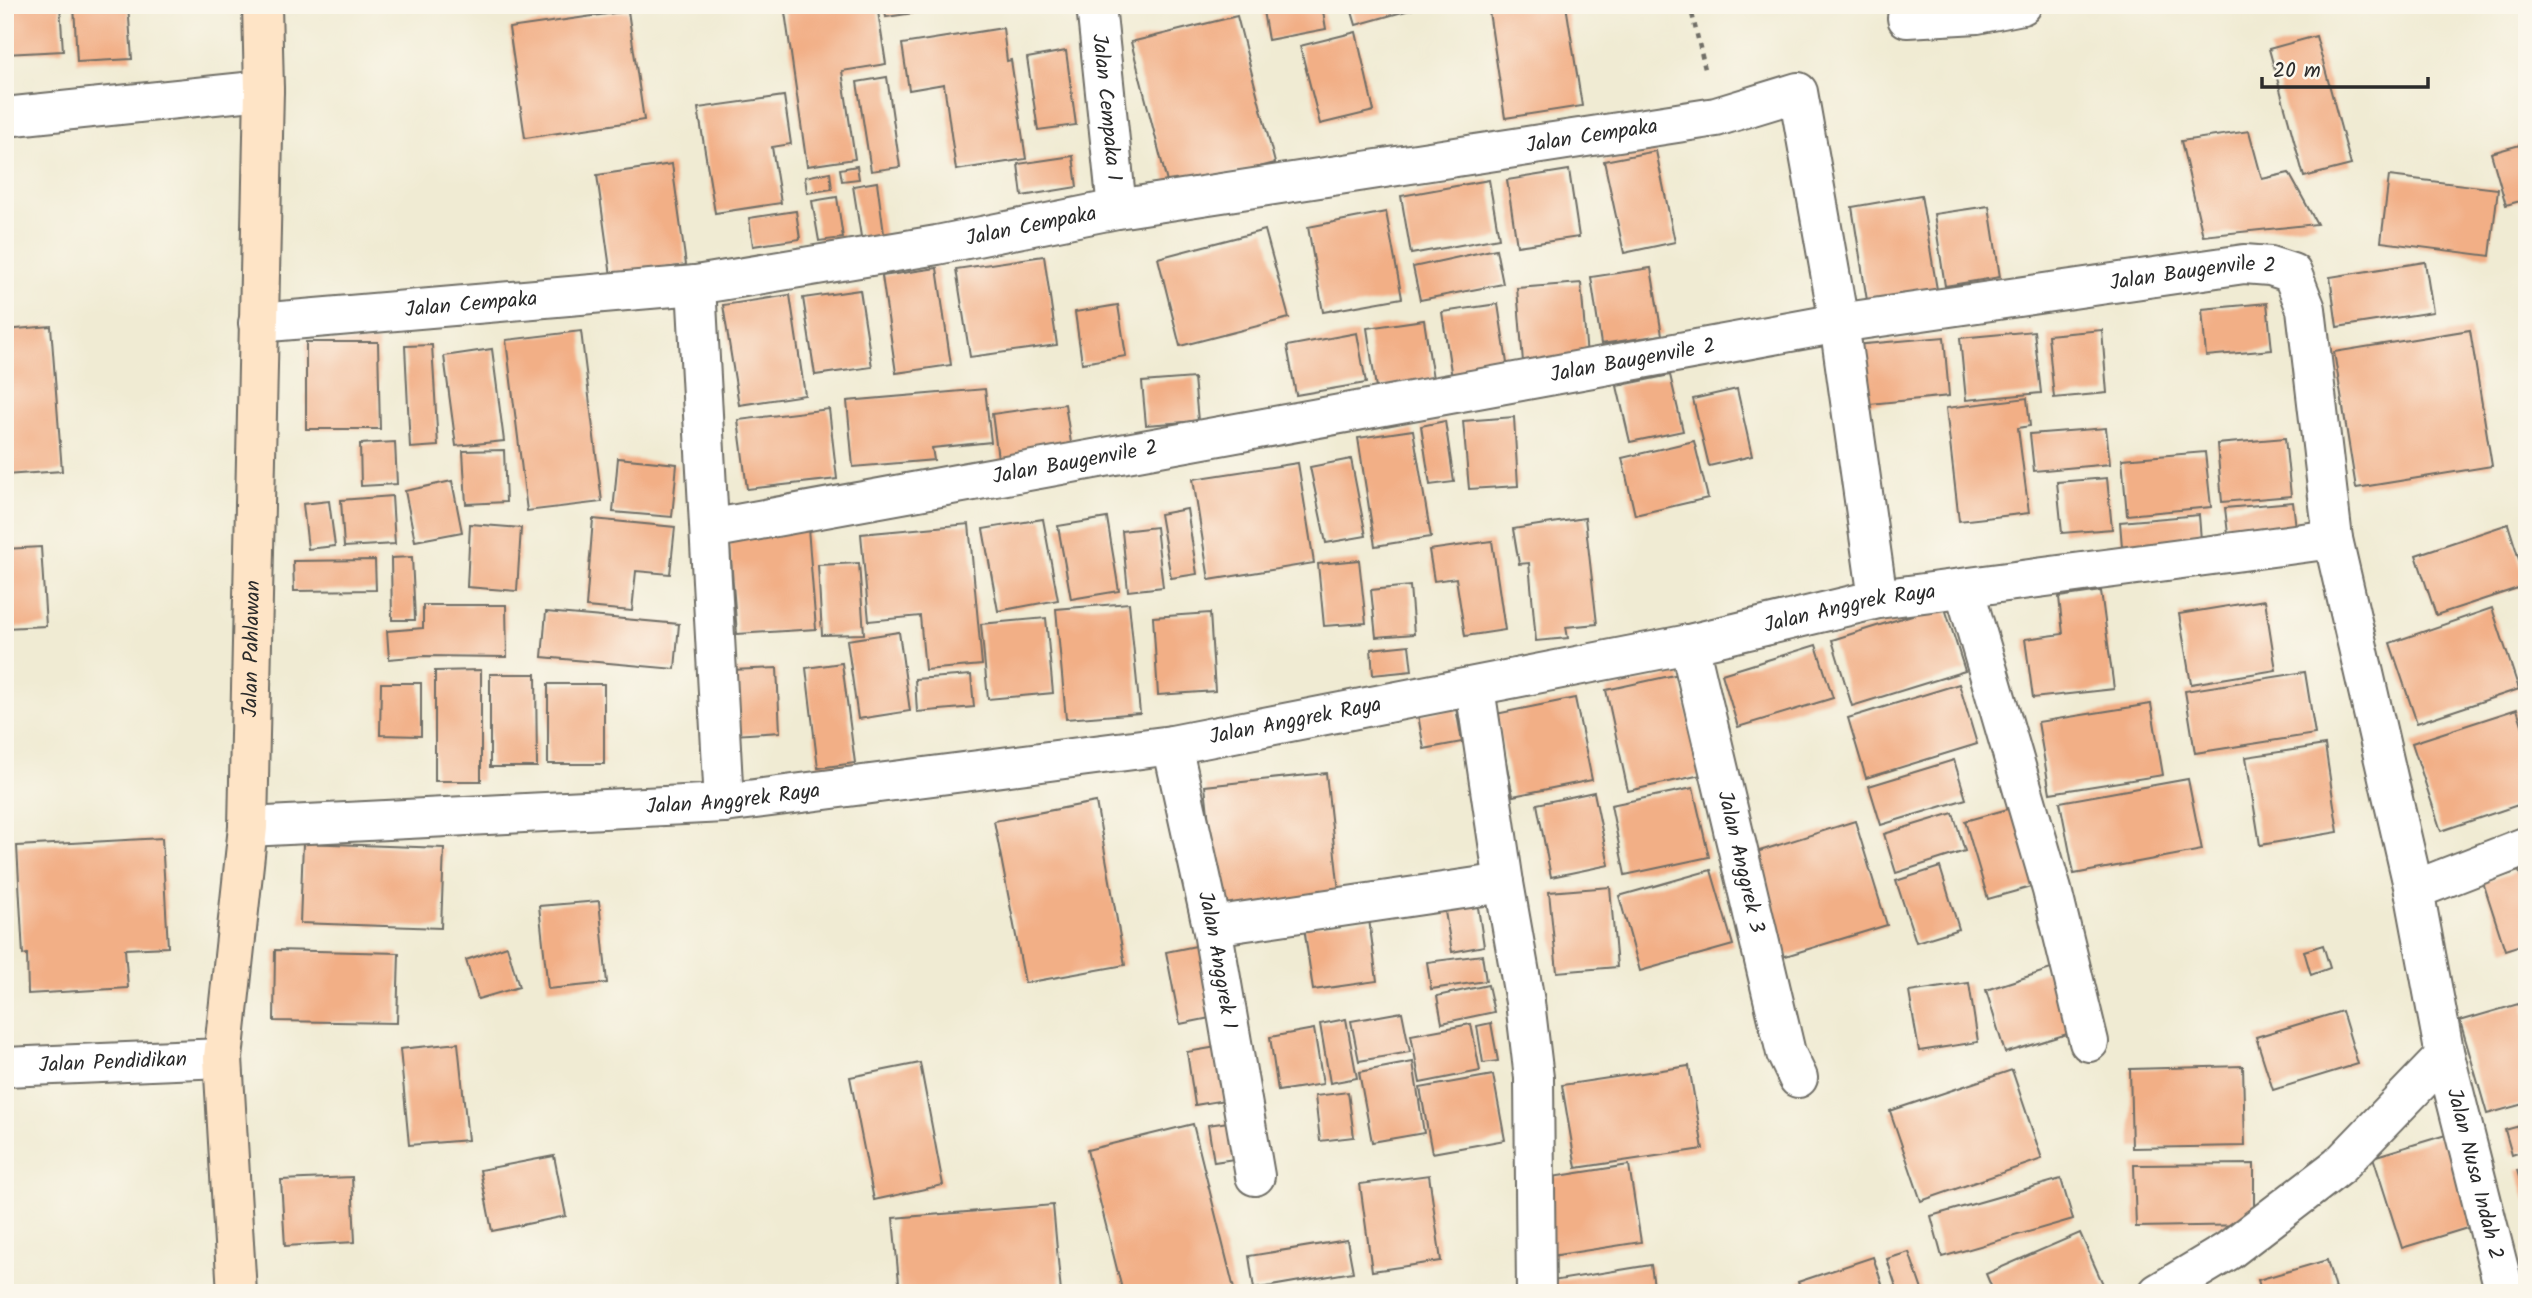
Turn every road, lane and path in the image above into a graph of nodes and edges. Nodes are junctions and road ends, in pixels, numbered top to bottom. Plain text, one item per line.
1 (262, 5) edge
2 (1096, 5) edge
3 (1690, 5) edge
4 (2022, 5) edge
5 (1976, 10) edge
6 (1908, 18) dead end
7 (264, 90) junction
8 (5, 117) edge
9 (1716, 117) junction
10 (1117, 209) junction
11 (696, 285) junction
12 (258, 323) junction
13 (1839, 323) junction
14 (710, 529) junction
15 (2333, 539) junction
16 (1964, 587) junction
17 (1878, 599) junction
18 (1689, 644) junction
19 (1475, 688) junction
20 (1172, 745) junction
21 (724, 803) junction
22 (248, 827) junction
23 (2527, 846) edge
24 (1504, 883) junction
25 (2414, 890) junction
26 (1212, 926) junction
27 (2089, 1042) dead end
28 (2445, 1056) junction
29 (223, 1058) junction
30 (5, 1067) edge
31 (1798, 1078) dead end
32 (1255, 1176) dead end
33 (237, 1293) edge
34 (1536, 1293) edge
35 (2158, 1293) edge
36 (2505, 1293) edge

1 - 7 street, Jalan Pahlawan
2 - 10 street, Jalan Cempaka 1
3 - 9 path
4 - 5 street
5 - 6 street
7 - 8 street
7 - 12 street, Jalan Pahlawan
9 - 10 street, Jalan Cempaka
9 - 13 street, Jalan Cempaka
10 - 11 street, Jalan Cempaka
11 - 12 street, Jalan Cempaka
11 - 14 street
12 - 22 street, Jalan Pahlawan
13 - 14 street, Jalan Baugenvile 2
13 - 15 street, Jalan Baugenvile 2
13 - 17 street
14 - 21 street
15 - 16 street, Jalan Anggrek Raya
15 - 25 street, Jalan Nusa Indah 2
16 - 17 street, Jalan Anggrek Raya
16 - 27 street
17 - 18 street, Jalan Anggrek Raya
18 - 19 street, Jalan Anggrek Raya
18 - 31 street, Jalan Anggrek 3
19 - 20 street, Jalan Anggrek Raya
19 - 24 street
20 - 21 street, Jalan Anggrek Raya
20 - 26 street, Jalan Anggrek 1
21 - 22 street, Jalan Anggrek Raya
22 - 29 street, Jalan Pahlawan
23 - 25 street
24 - 26 street
24 - 34 street
25 - 28 street, Jalan Nusa Indah 2
26 - 32 street, Jalan Anggrek 1
28 - 35 street
28 - 36 street, Jalan Nusa Indah 2
29 - 30 street, Jalan Pendidikan
29 - 33 street, Jalan Pahlawan

